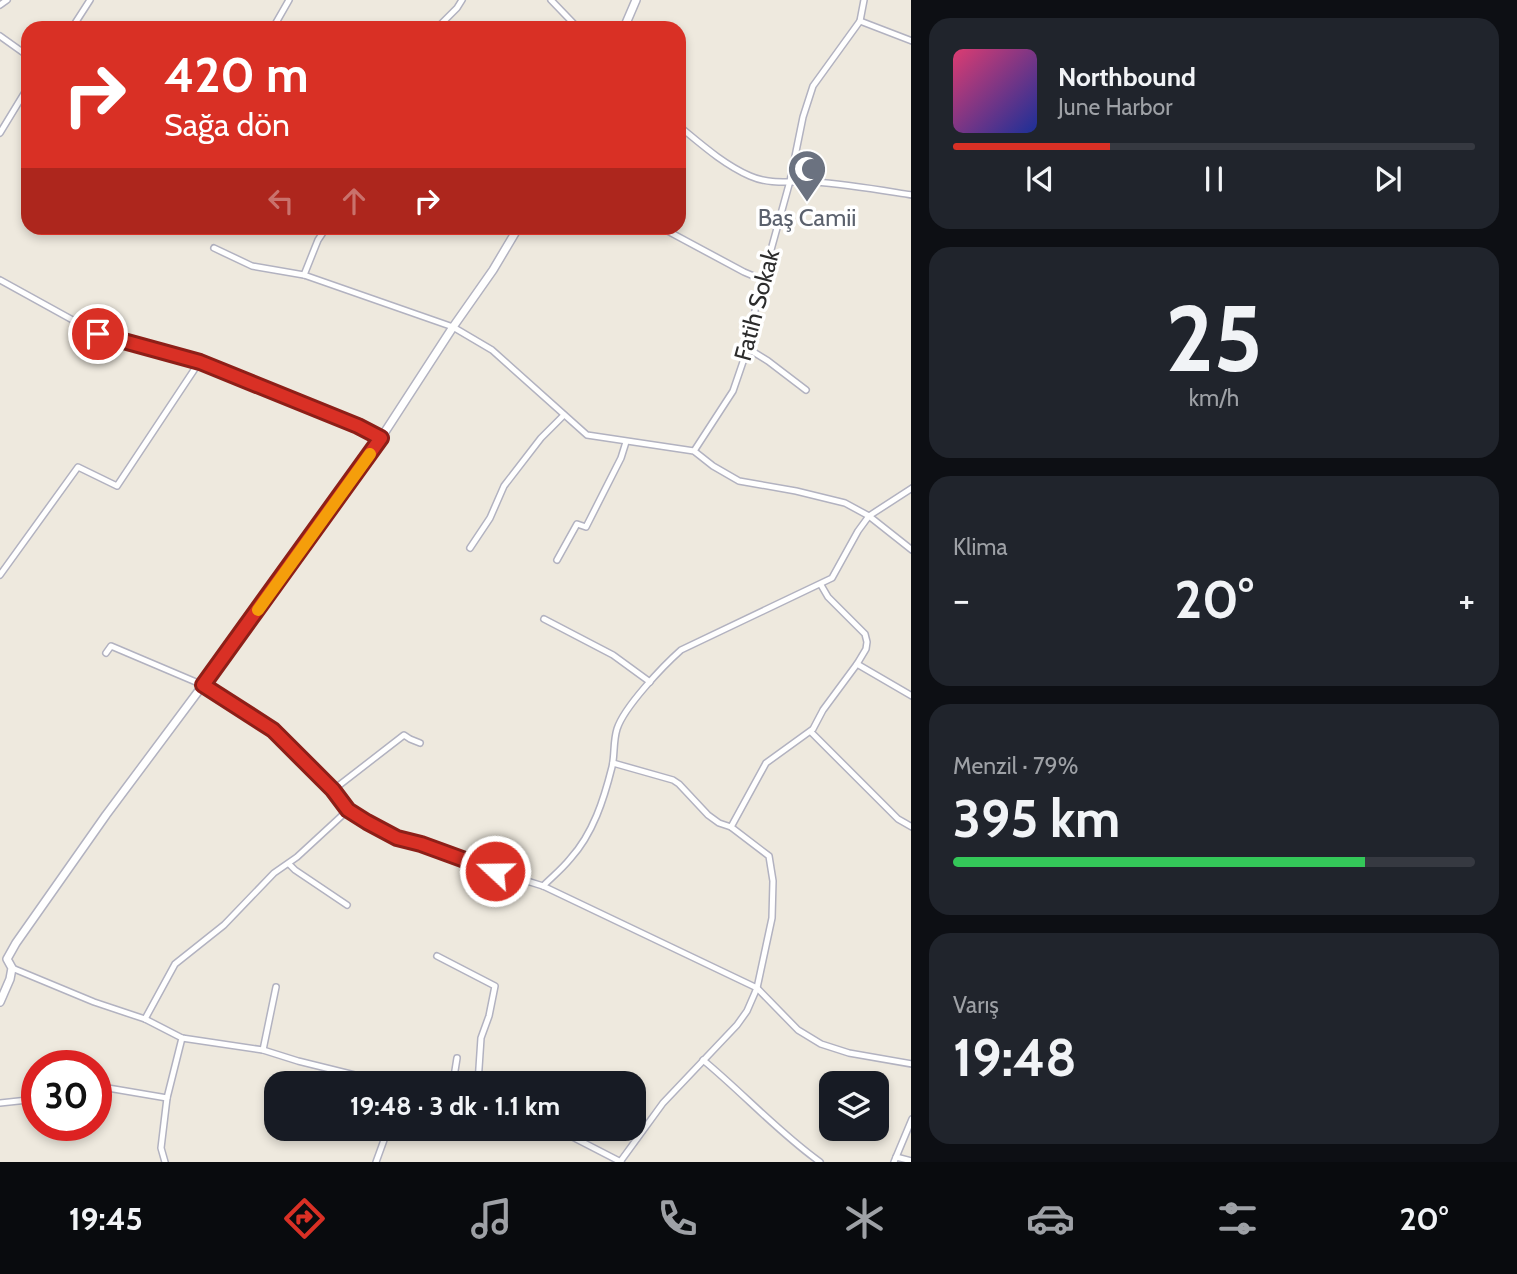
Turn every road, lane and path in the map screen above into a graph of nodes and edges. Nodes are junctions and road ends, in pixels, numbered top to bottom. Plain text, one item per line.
1 (6, 0) edge
2 (90, 0) edge
3 (289, 0) edge
4 (463, 0) edge
5 (551, 0) edge
6 (636, 0) edge
7 (864, 0) edge
8 (0, 5) edge
9 (76, 21) edge
10 (277, 21) edge
11 (444, 21) edge
12 (571, 21) edge
13 (627, 21) edge
14 (860, 22) junction
15 (0, 36) edge
16 (911, 41) edge
17 (21, 51) edge
18 (21, 98) edge
19 (686, 131) edge
20 (0, 133) edge
21 (790, 181) junction
22 (911, 195) edge
23 (321, 235) edge
24 (514, 235) edge
25 (675, 235) edge
26 (214, 248) dead end
27 (304, 275) junction
28 (0, 280) edge
29 (764, 280) junction
30 (453, 327) junction
31 (747, 348) junction
32 (200, 362) junction
33 (806, 390) dead end
34 (564, 415) junction
35 (381, 438) junction
36 (626, 442) junction
37 (694, 450) junction
38 (911, 489) edge
39 (869, 516) junction
40 (470, 548) dead end
41 (911, 549) edge
42 (557, 560) dead end
43 (0, 575) edge
44 (821, 585) junction
45 (544, 618) dead end
46 (106, 653) dead end
47 (857, 664) junction
48 (650, 682) junction
49 (203, 685) junction
50 (911, 695) edge
51 (811, 732) junction
52 (419, 743) dead end
53 (613, 763) junction
54 (333, 790) junction
55 (348, 810) junction
56 (911, 826) edge
57 (731, 827) junction
58 (289, 864) junction
59 (543, 886) junction
60 (347, 905) dead end
61 (437, 956) dead end
62 (3, 958) edge
63 (12, 968) junction
64 (276, 986) dead end
65 (757, 988) junction
66 (0, 1002) edge
67 (145, 1019) junction
68 (182, 1038) junction
69 (263, 1050) junction
70 (457, 1058) dead end
71 (703, 1060) junction
72 (911, 1063) edge
73 (336, 1071) edge
74 (455, 1071) edge
75 (479, 1071) edge
76 (112, 1089) edge
77 (167, 1098) junction
78 (21, 1100) edge
79 (0, 1102) edge
80 (911, 1121) edge
81 (384, 1141) edge
82 (580, 1141) edge
83 (895, 1160) edge
84 (165, 1162) edge
85 (376, 1162) edge
86 (620, 1162) edge
87 (820, 1162) edge

1 - 8 street
2 - 9 street
3 - 10 street
4 - 11 street
5 - 12 street
6 - 13 street
7 - 14 street, Fatih Sokak
14 - 16 street
14 - 21 street, Fatih Sokak
15 - 17 street
18 - 20 street
19 - 21 street
21 - 22 street
21 - 29 street, Fatih Sokak
23 - 27 street
24 - 30 street
25 - 29 street
26 - 27 street
27 - 30 street
28 - 32 street
29 - 31 street, Fatih Sokak
30 - 34 street
30 - 35 street
31 - 33 street
31 - 37 street, Fatih Sokak
32 - 35 street
32 - 43 street
34 - 36 street
34 - 40 street
35 - 49 street
36 - 37 street
36 - 42 street
37 - 39 street
38 - 39 street
39 - 41 street
39 - 44 street
44 - 47 street
44 - 48 street
45 - 48 street
46 - 49 street
47 - 50 street
47 - 51 street
48 - 53 street
49 - 54 street
49 - 62 street
51 - 56 street
51 - 57 street
52 - 54 street
53 - 57 street
53 - 59 street
54 - 55 street
55 - 58 street
55 - 59 street
57 - 65 street
58 - 60 street
58 - 67 street
59 - 65 street
61 - 75 street
62 - 63 street
63 - 66 street
63 - 67 street
64 - 69 street
65 - 71 street
65 - 72 street
67 - 68 street
68 - 69 street
68 - 77 street
69 - 73 street
70 - 74 street
71 - 86 street
71 - 87 street
76 - 77 street
77 - 84 street
78 - 79 street
80 - 83 street
81 - 85 street
82 - 86 street

